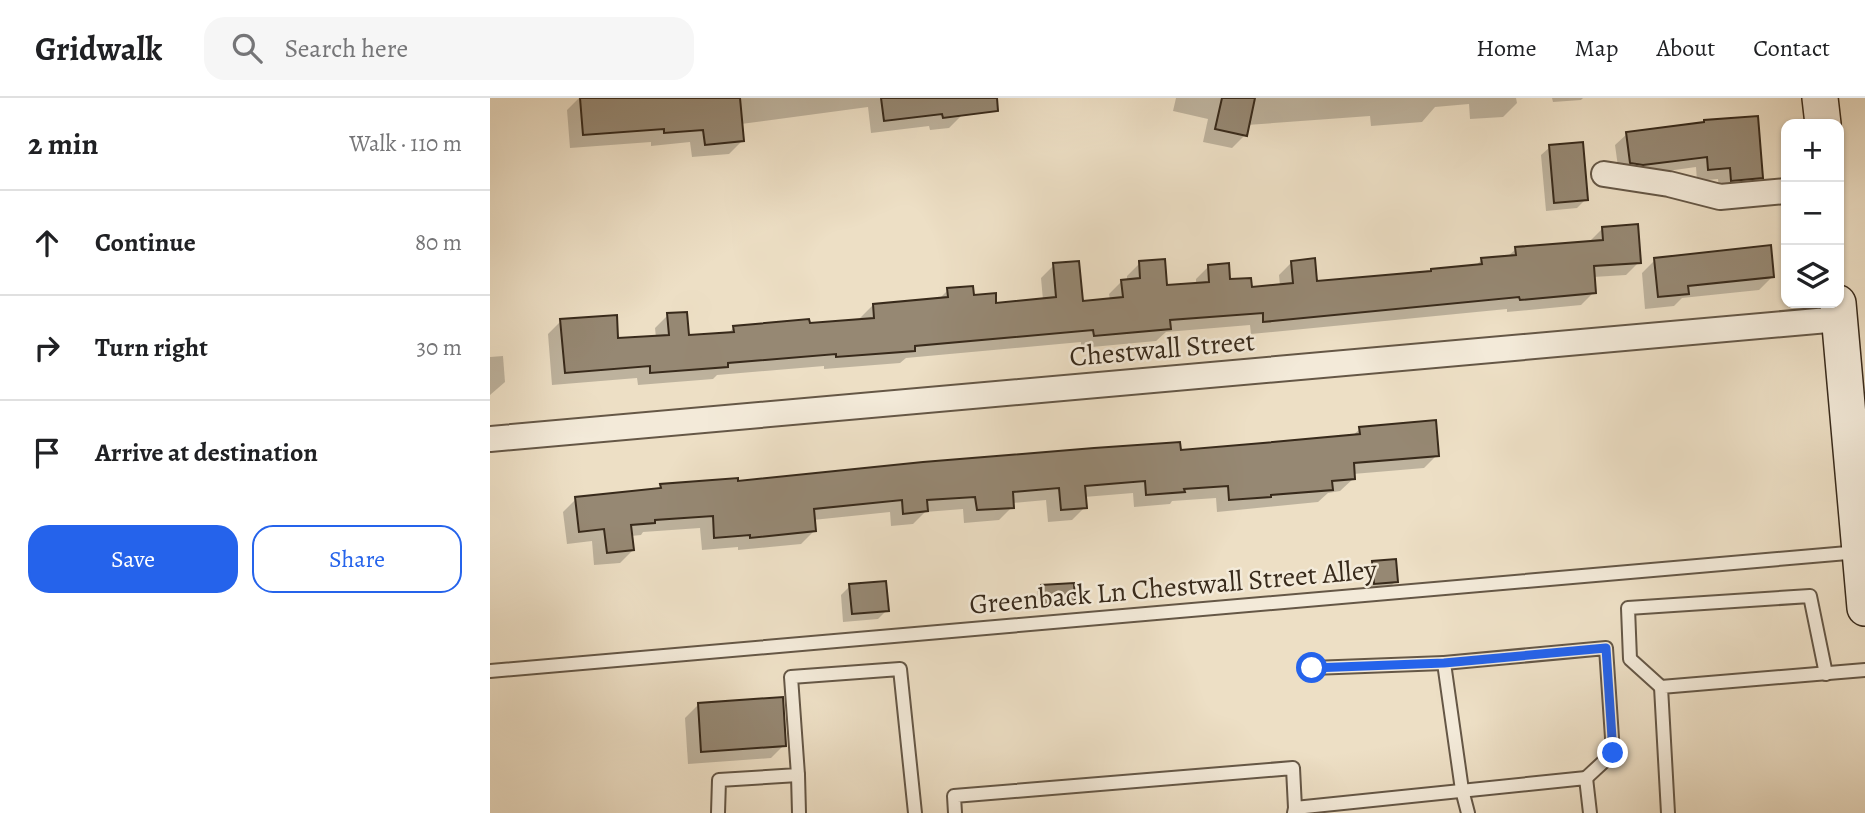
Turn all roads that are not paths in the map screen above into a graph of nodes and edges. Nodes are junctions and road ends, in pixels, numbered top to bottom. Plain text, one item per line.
1 (1820, 98) edge
2 (1822, 119) edge
3 (1604, 174) dead end
4 (1781, 191) edge
5 (1838, 311) edge
6 (490, 439) edge
7 (1860, 496) edge
8 (1859, 552) junction
9 (1865, 608) edge
10 (1444, 663) junction
11 (1312, 668) dead end
12 (1865, 670) edge
13 (490, 671) edge
14 (1826, 674) junction
15 (1661, 687) junction
16 (798, 775) junction
17 (1586, 778) junction
18 (1462, 790) junction
19 (1295, 811) edge
20 (718, 813) edge
21 (799, 813) edge
22 (915, 813) edge
23 (955, 813) edge
24 (1468, 813) edge
25 (1590, 813) edge
26 (1668, 813) edge

1 - 2 street
3 - 4 street
5 - 6 street, Chestwall Street
5 - 7 street
7 - 8 street
8 - 9 street
8 - 13 lane, Greenback Ln Chestwall Street Alley
10 - 11 lane
10 - 17 lane
10 - 18 lane
12 - 14 lane
14 - 15 lane
14 - 15 lane
15 - 26 lane
16 - 20 lane
16 - 21 lane
16 - 22 lane
17 - 18 lane
17 - 25 lane
18 - 19 lane
18 - 24 lane
19 - 23 lane

